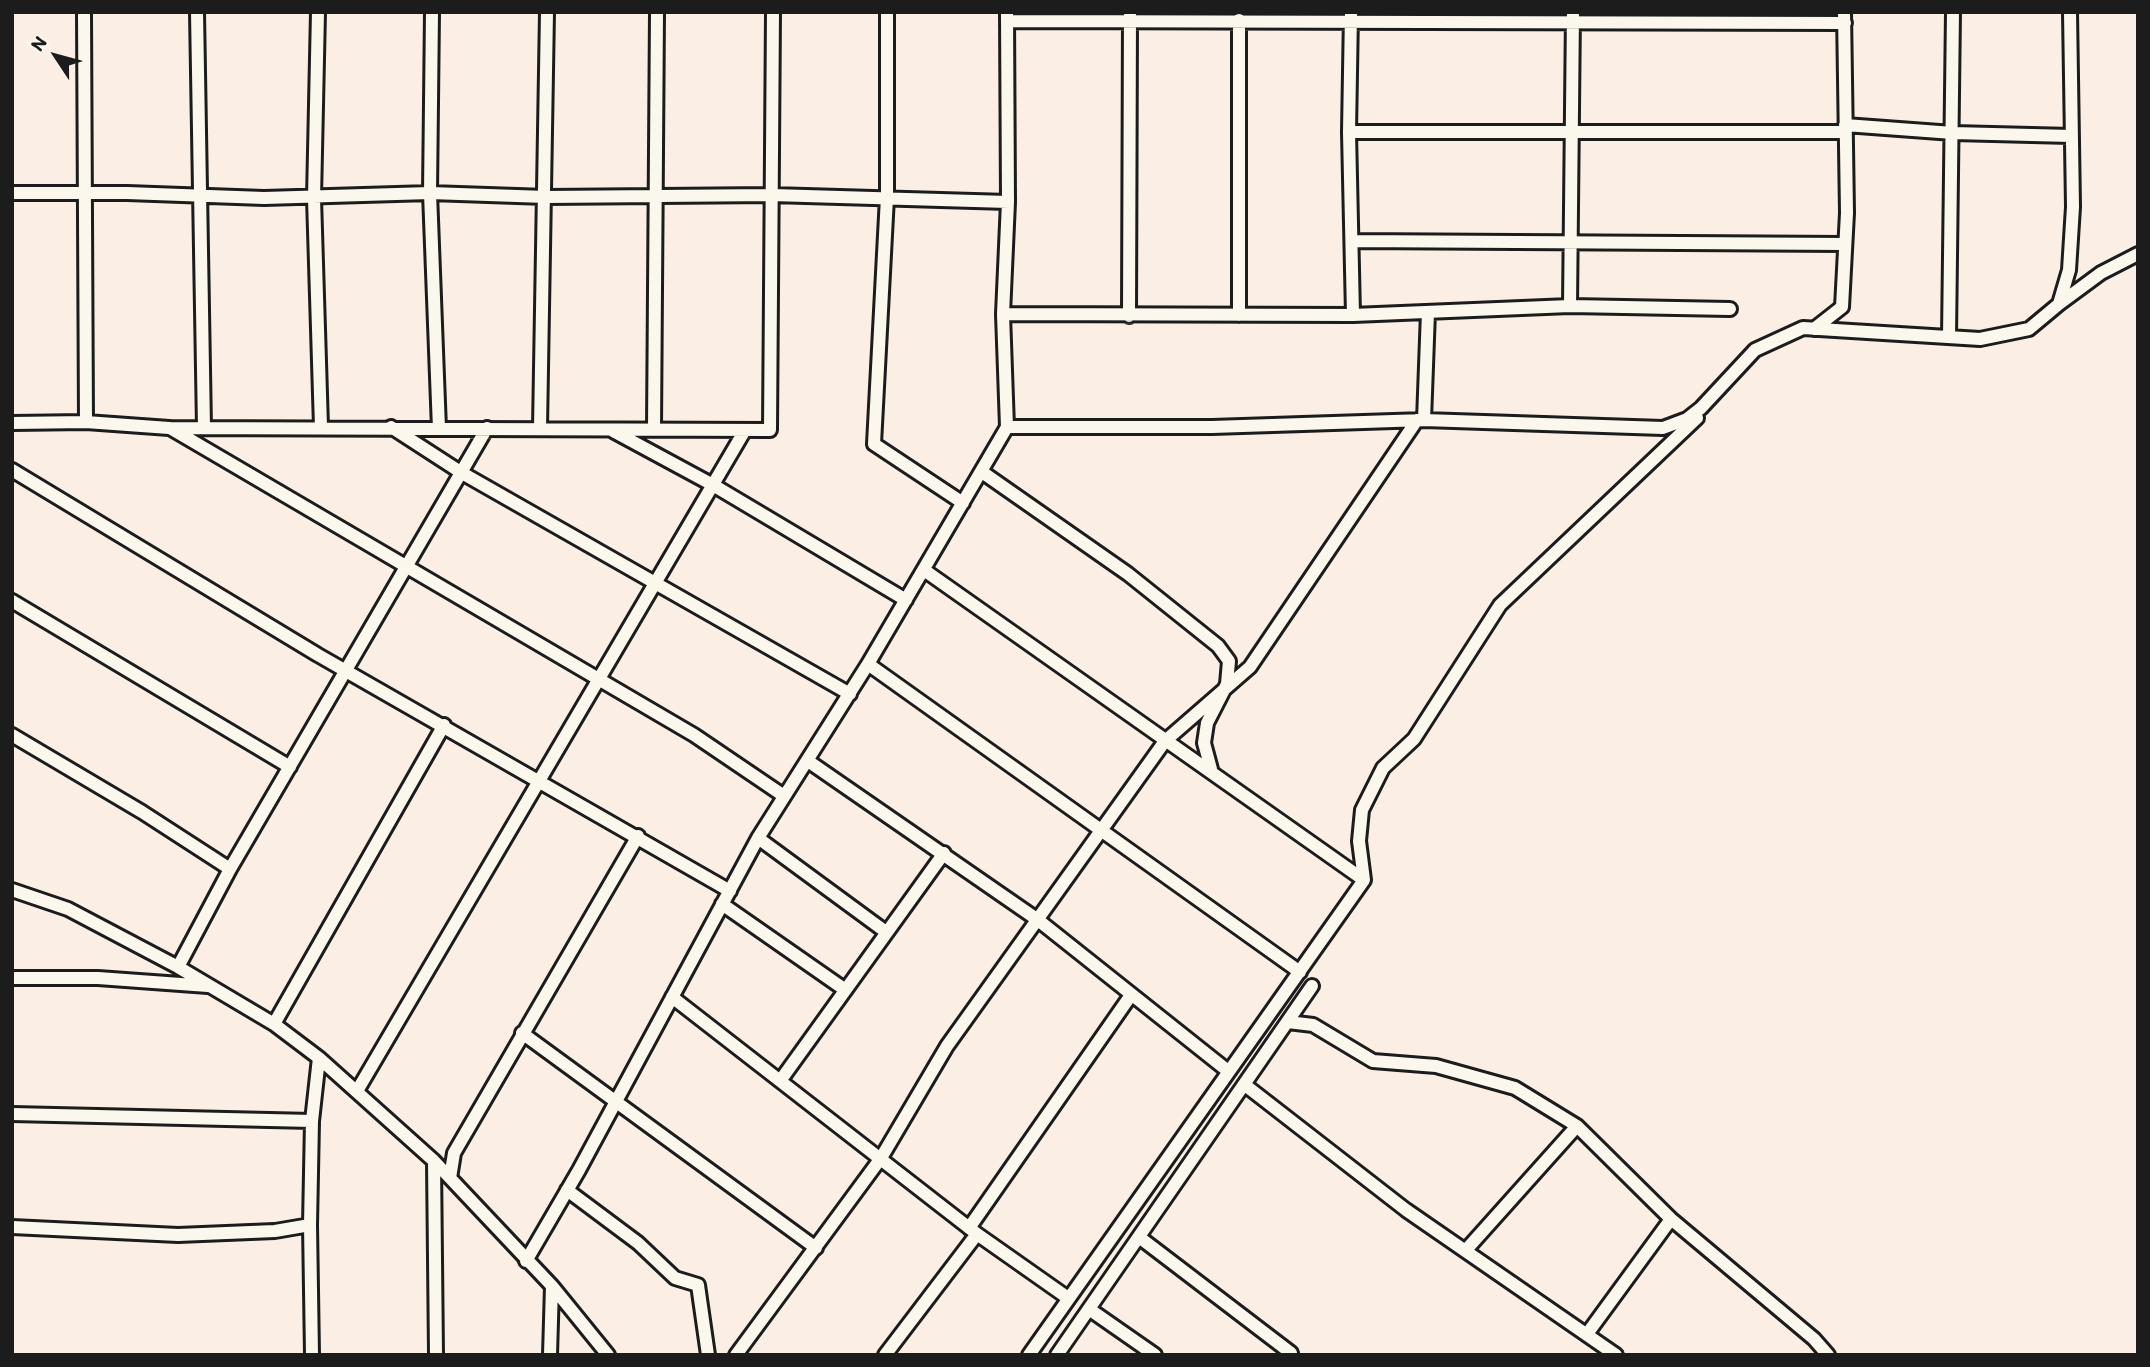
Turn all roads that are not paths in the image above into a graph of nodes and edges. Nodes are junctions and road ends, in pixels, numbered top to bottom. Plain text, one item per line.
1 (84, 12) edge
2 (197, 12) edge
3 (318, 12) edge
4 (432, 12) edge
5 (547, 12) edge
6 (657, 12) edge
7 (773, 12) edge
8 (887, 12) edge
9 (1953, 12) edge
10 (2070, 12) edge
11 (1007, 16) edge
12 (1130, 16) edge
13 (1351, 16) edge
14 (1573, 18) edge
15 (1844, 18) edge
16 (1240, 20) junction
17 (1845, 128) junction
18 (1571, 130) junction
19 (1349, 132) junction
20 (1953, 133) junction
21 (2071, 136) junction
22 (12, 193) edge
23 (430, 193) junction
24 (86, 194) junction
25 (200, 195) junction
26 (772, 195) junction
27 (654, 196) junction
28 (546, 197) junction
29 (887, 197) junction
30 (314, 198) junction
31 (1008, 202) junction
32 (1353, 241) junction
33 (1572, 241) junction
34 (1845, 244) junction
35 (2138, 254) edge
36 (2059, 304) junction
37 (1570, 306) junction
38 (1730, 309) dead end
39 (1428, 312) junction
40 (1003, 314) junction
41 (1353, 315) junction
42 (1129, 316) junction
43 (1239, 316) junction
44 (1814, 329) junction
45 (1950, 337) junction
46 (1701, 408) junction
47 (1421, 420) junction
48 (86, 422) junction
49 (12, 423) edge
50 (321, 427) junction
51 (391, 427) junction
52 (1007, 427) junction
53 (169, 428) junction
54 (204, 428) junction
55 (487, 428) junction
56 (540, 428) junction
57 (439, 429) junction
58 (610, 429) junction
59 (654, 429) junction
60 (745, 430) junction
61 (12, 470) edge
62 (982, 472) junction
63 (462, 473) junction
64 (713, 485) junction
65 (963, 503) junction
66 (406, 568) junction
67 (924, 570) junction
68 (655, 585) junction
69 (906, 600) junction
70 (12, 601) edge
71 (868, 664) junction
72 (346, 671) junction
73 (598, 681) junction
74 (1227, 684) junction
75 (850, 694) junction
76 (444, 725) junction
77 (12, 735) edge
78 (1165, 741) junction
79 (808, 761) junction
80 (290, 767) junction
81 (1211, 769) junction
82 (540, 781) junction
83 (784, 796) junction
84 (1101, 830) junction
85 (638, 836) junction
86 (758, 838) junction
87 (944, 853) junction
88 (230, 869) junction
89 (1364, 880) junction
90 (12, 890) edge
91 (730, 891) junction
92 (722, 904) junction
93 (1038, 920) junction
94 (886, 932) junction
95 (178, 967) junction
96 (1300, 972) junction
97 (12, 978) edge
98 (212, 986) junction
99 (1312, 986) dead end
100 (844, 989) junction
101 (1131, 995) junction
102 (672, 997) junction
103 (1288, 1022) junction
104 (274, 1024) junction
105 (522, 1033) junction
106 (319, 1058) junction
107 (1227, 1071) junction
108 (780, 1081) junction
109 (1245, 1085) junction
110 (357, 1091) junction
111 (614, 1100) junction
112 (12, 1114) edge
113 (313, 1121) junction
114 (1577, 1126) junction
115 (881, 1158) junction
116 (433, 1161) junction
117 (450, 1178) junction
118 (567, 1190) junction
119 (1671, 1219) junction
120 (310, 1225) junction
121 (12, 1227) edge
122 (973, 1231) junction
123 (1139, 1237) junction
124 (816, 1248) junction
125 (1466, 1250) junction
126 (526, 1261) junction
127 (552, 1286) junction
128 (1068, 1298) junction
129 (1089, 1309) junction
130 (1587, 1334) junction
131 (1291, 1353) dead end
132 (312, 1355) edge
133 (436, 1355) edge
134 (550, 1355) edge
135 (608, 1355) edge
136 (708, 1355) edge
137 (736, 1355) edge
138 (885, 1355) edge
139 (1029, 1355) edge
140 (1057, 1355) edge
141 (1155, 1355) edge
142 (1616, 1355) edge
143 (1828, 1355) edge

1 - 24 street
2 - 25 street
3 - 30 street
4 - 23 street
5 - 28 street
6 - 27 street
7 - 26 street
8 - 29 street
9 - 20 street
10 - 21 street
11 - 12 street
11 - 31 street
12 - 16 street
12 - 42 street
13 - 14 street
13 - 16 street
13 - 19 street
14 - 15 street
14 - 18 street
15 - 17 street
16 - 43 street
17 - 18 street
17 - 20 street
17 - 34 street
18 - 19 street
18 - 33 street
19 - 32 street
20 - 21 street
20 - 45 street
21 - 36 street
22 - 24 street
23 - 28 street
23 - 30 street
23 - 57 street
24 - 25 street
24 - 48 street
25 - 30 street
25 - 54 street
26 - 27 street
26 - 29 street
26 - 60 street
27 - 28 street
27 - 59 street
28 - 56 street
29 - 31 street
29 - 65 street
30 - 50 street
31 - 40 street
32 - 33 street
32 - 41 street
33 - 34 street
33 - 37 street
34 - 44 street
35 - 36 street
36 - 45 street
37 - 38 street
37 - 39 street
39 - 41 street
39 - 47 street
40 - 42 street
40 - 52 street
41 - 43 street
42 - 43 street
44 - 45 street
44 - 46 street
46 - 47 street
46 - 89 street
47 - 52 street
47 - 74 street
48 - 49 street
48 - 53 street
50 - 51 street
50 - 54 street
51 - 57 street
51 - 63 street
52 - 62 street
53 - 54 street
53 - 66 street
55 - 56 street
55 - 57 street
55 - 63 street
56 - 58 street
58 - 59 street
58 - 64 street
59 - 60 street
60 - 64 street
61 - 72 street
62 - 65 street
62 - 74 street
63 - 66 street
63 - 68 street
64 - 68 street
64 - 69 street
65 - 67 street
66 - 72 street
66 - 73 street
67 - 69 street
67 - 78 street
68 - 73 street
68 - 75 street
69 - 71 street
70 - 80 street
71 - 75 street
71 - 84 street
72 - 76 street
72 - 80 street
73 - 82 street
73 - 83 street
74 - 78 street
74 - 81 street
75 - 79 street
76 - 82 street
76 - 104 street
77 - 88 street
78 - 81 street
78 - 84 street
79 - 83 street
79 - 87 street
80 - 88 street
81 - 89 street
82 - 85 street
82 - 110 street
83 - 86 street
84 - 93 street
84 - 96 street
85 - 91 street
85 - 105 street
86 - 91 street
86 - 94 street
87 - 93 street
87 - 94 street
88 - 95 street
89 - 96 street
90 - 95 street
91 - 92 street
92 - 100 street
92 - 102 street
93 - 101 street
93 - 115 street
94 - 100 street
95 - 98 street
96 - 107 street
97 - 98 street
98 - 104 street
99 - 103 street
100 - 108 street
101 - 107 street
101 - 122 street
102 - 108 street
102 - 111 street
103 - 109 street
103 - 114 street
104 - 106 street
105 - 111 street
105 - 117 street
106 - 110 street
106 - 113 street
107 - 128 street
108 - 115 street
109 - 123 street
109 - 125 street
110 - 116 street
111 - 118 street
111 - 124 street
112 - 113 street
113 - 120 street
114 - 119 street
114 - 125 street
115 - 122 street
115 - 124 street
116 - 117 street
116 - 133 street
117 - 126 street
118 - 126 street
118 - 136 street
119 - 130 street
119 - 143 street
120 - 121 street
120 - 132 street
122 - 128 street
122 - 138 street
123 - 129 street
123 - 131 street
124 - 137 street
125 - 130 street
126 - 127 street
127 - 134 street
127 - 135 street
128 - 139 street
129 - 140 street
129 - 141 street
130 - 142 street

